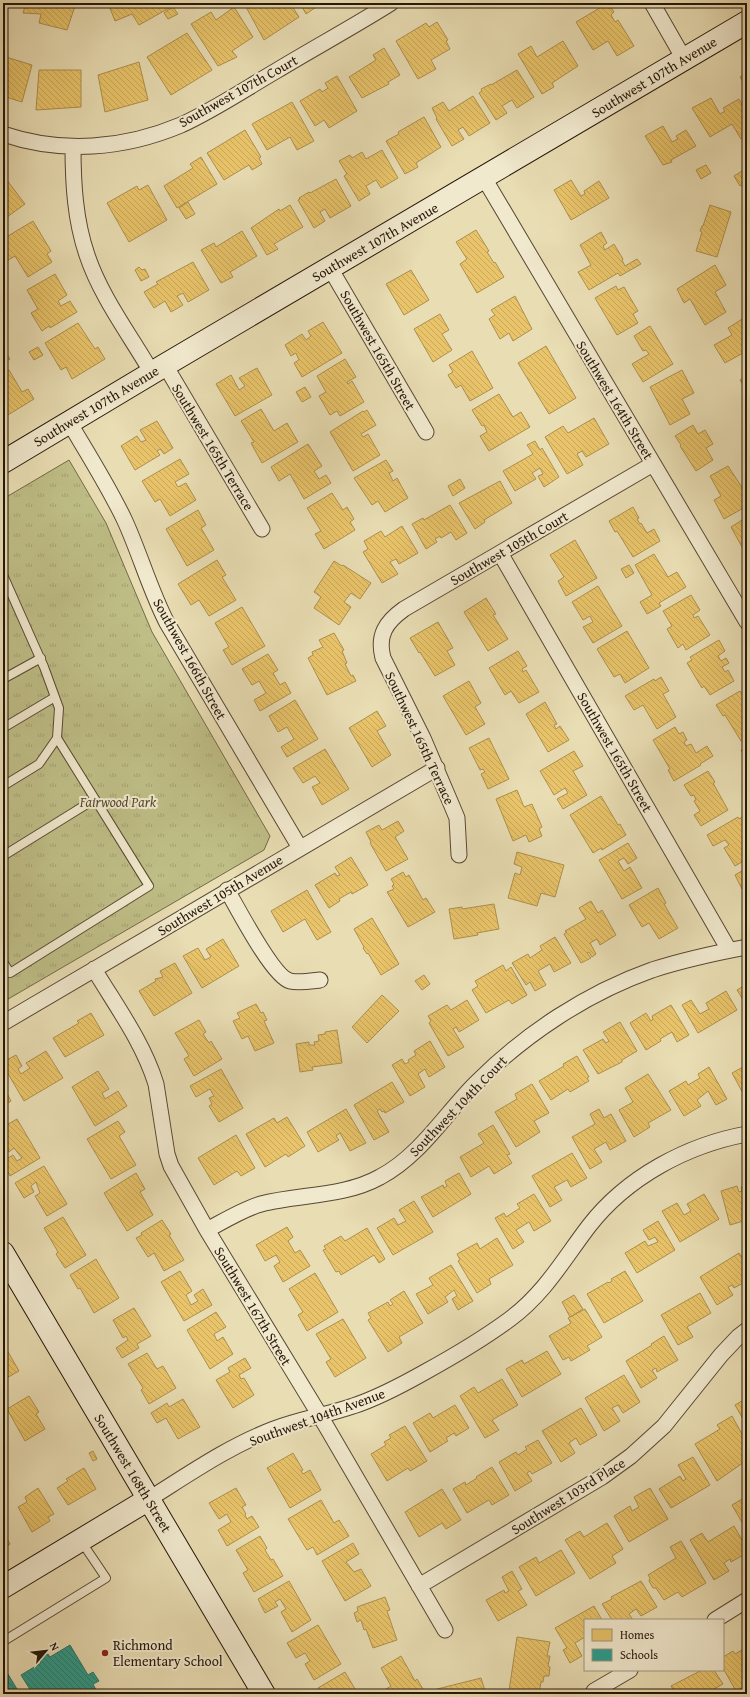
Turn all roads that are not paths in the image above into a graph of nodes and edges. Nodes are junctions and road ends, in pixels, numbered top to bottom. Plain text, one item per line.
1 (391, 3) edge
2 (652, 3) edge
3 (747, 22) edge
4 (684, 59) junction
5 (3, 134) edge
6 (73, 147) junction
7 (484, 178) junction
8 (330, 268) junction
9 (158, 369) junction
10 (69, 422) junction
11 (426, 432) dead end
12 (3, 462) edge
13 (653, 464) junction
14 (262, 529) dead end
15 (500, 553) junction
16 (3, 576) edge
17 (747, 622) edge
18 (381, 644) joint
19 (41, 658) junction
20 (3, 679) edge
21 (55, 697) junction
22 (3, 728) edge
23 (57, 738) junction
24 (437, 768) junction
25 (3, 786) edge
26 (95, 799) junction
27 (300, 848) junction
28 (459, 855) dead end
29 (3, 856) edge
30 (227, 890) junction
31 (747, 947) edge
32 (729, 950) junction
33 (3, 962) edge
34 (94, 969) junction
35 (320, 980) dead end
36 (3, 1023) edge
37 (747, 1134) edge
38 (207, 1230) junction
39 (3, 1253) edge
40 (747, 1330) edge
41 (319, 1414) junction
42 (149, 1499) junction
43 (81, 1540) junction
44 (419, 1586) junction
45 (3, 1588) edge
46 (747, 1600) edge
47 (717, 1619) edge
48 (445, 1630) dead end
49 (3, 1634) edge
50 (628, 1671) edge
51 (594, 1691) dead end
52 (264, 1694) edge

1 - 6 street, Southwest 107th Court
2 - 4 street
3 - 4 street, Southwest 107th Avenue
4 - 7 street, Southwest 107th Avenue
5 - 6 street, Southwest 107th Court
6 - 9 street
7 - 8 street, Southwest 107th Avenue
7 - 13 street, Southwest 164th Street
8 - 9 street, Southwest 107th Avenue
8 - 11 street, Southwest 165th Street
9 - 10 street, Southwest 107th Avenue
9 - 14 street, Southwest 165th Terrace
10 - 12 street, Southwest 107th Avenue
10 - 27 street, Southwest 166th Street
13 - 15 street, Southwest 105th Court
13 - 17 street, Southwest 164th Street
15 - 18 street, Southwest 105th Court
15 - 32 street, Southwest 165th Street
16 - 19 lane
18 - 24 street, Southwest 165th Terrace
19 - 20 lane
19 - 21 lane
21 - 22 lane
21 - 23 lane
23 - 25 lane
23 - 26 lane
24 - 27 street, Southwest 105th Avenue
24 - 28 street, Southwest 165th Terrace
26 - 29 lane
26 - 33 lane
27 - 30 street, Southwest 105th Avenue
30 - 34 street, Southwest 105th Avenue
30 - 35 street
31 - 32 street, Southwest 104th Court
32 - 38 street, Southwest 104th Court
34 - 36 street, Southwest 105th Avenue
34 - 38 street, Southwest 167th Street
37 - 41 street, Southwest 104th Avenue
38 - 41 street, Southwest 167th Street
39 - 42 street, Southwest 168th Street
40 - 44 street, Southwest 103rd Place
41 - 42 street, Southwest 104th Avenue
41 - 44 street, Southwest 167th Street
42 - 43 street, Southwest 104th Avenue
42 - 52 street, Southwest 168th Street
43 - 45 street, Southwest 104th Avenue
43 - 49 lane
44 - 48 street, Southwest 167th Street
46 - 47 street
50 - 51 street

